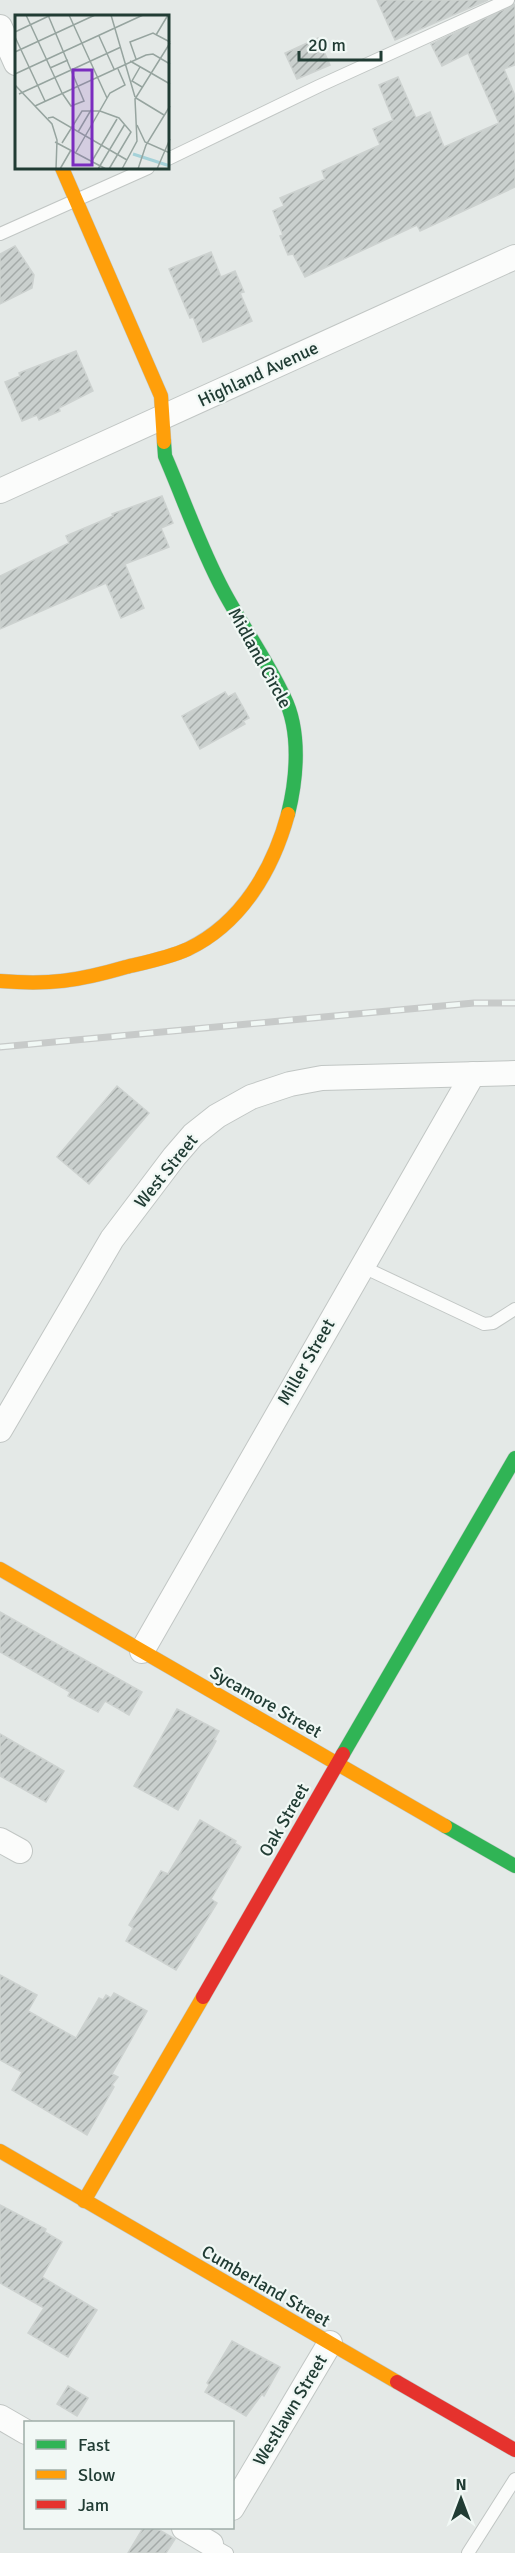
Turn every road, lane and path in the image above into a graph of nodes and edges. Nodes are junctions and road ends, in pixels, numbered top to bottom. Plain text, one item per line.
1 (508, 0) edge
2 (0, 27) edge
3 (15, 61) edge
4 (170, 158) edge
5 (63, 170) edge
6 (144, 170) edge
7 (76, 200) junction
8 (0, 234) edge
9 (515, 257) edge
10 (162, 418) junction
11 (0, 491) edge
12 (0, 981) edge
13 (515, 1073) edge
14 (473, 1074) junction
15 (361, 1266) junction
16 (515, 1309) edge
17 (0, 1430) edge
18 (515, 1458) edge
19 (0, 1569) edge
20 (142, 1651) junction
21 (337, 1764) junction
22 (515, 1866) edge
23 (0, 2151) edge
24 (84, 2201) junction
25 (330, 2343) junction
26 (0, 2417) edge
27 (24, 2431) edge
28 (514, 2448) edge
29 (515, 2479) edge
30 (234, 2505) edge
31 (186, 2529) edge
32 (216, 2544) edge
33 (468, 2553) edge

1 - 4 lane
2 - 3 street
5 - 7 street, Midland Circle
6 - 7 lane
7 - 8 lane
7 - 10 street, Midland Circle
9 - 10 street, Highland Avenue
10 - 11 street, Highland Avenue
10 - 12 street, Midland Circle
13 - 14 street, West Street
14 - 15 street, Miller Street
14 - 17 street, West Street
15 - 16 lane
15 - 20 street, Miller Street
18 - 21 street, Oak Street
19 - 20 street, Sycamore Street
20 - 21 street, Sycamore Street
21 - 22 street, Sycamore Street
21 - 24 street, Oak Street
23 - 24 street, Cumberland Street
24 - 25 street, Cumberland Street
25 - 28 street, Cumberland Street
25 - 30 street, Westlawn Street
26 - 27 street
29 - 33 lane
31 - 32 street

